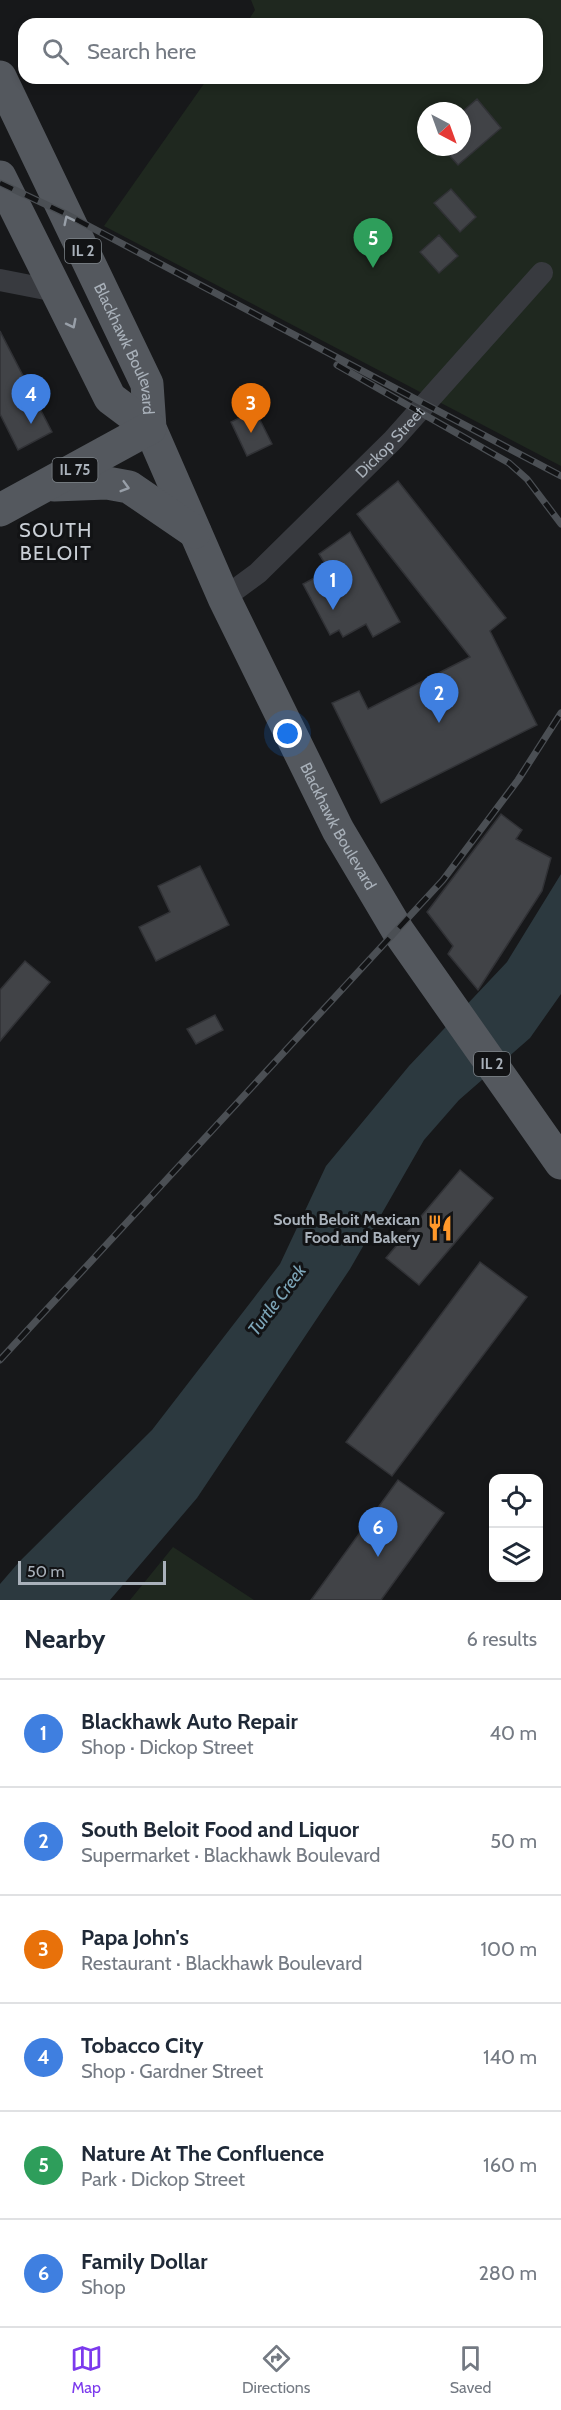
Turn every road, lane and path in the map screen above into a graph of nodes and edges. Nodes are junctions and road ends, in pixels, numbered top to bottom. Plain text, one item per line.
1 (0, 77) edge
2 (0, 177) edge
3 (542, 273) dead end
4 (0, 280) edge
5 (56, 291) junction
6 (150, 428) junction
7 (46, 486) junction
8 (0, 510) edge
9 (195, 532) junction
10 (224, 598) junction
11 (561, 1163) edge

6 -> 1 main road, Blackhawk Boulevard / IL 2
2 - 5 main road, Blackhawk Boulevard / IL 2
3 - 10 street, Dickop Street
4 - 5 street
5 -> 6 main road, Blackhawk Boulevard / IL 2
6 - 7 main road, IL 75
6 - 9 main road, Blackhawk Boulevard / IL 2
7 - 8 main road, IL 75
7 -> 9 main road
9 - 10 main road, Blackhawk Boulevard / IL 2
10 - 11 main road, Blackhawk Boulevard / IL 2

